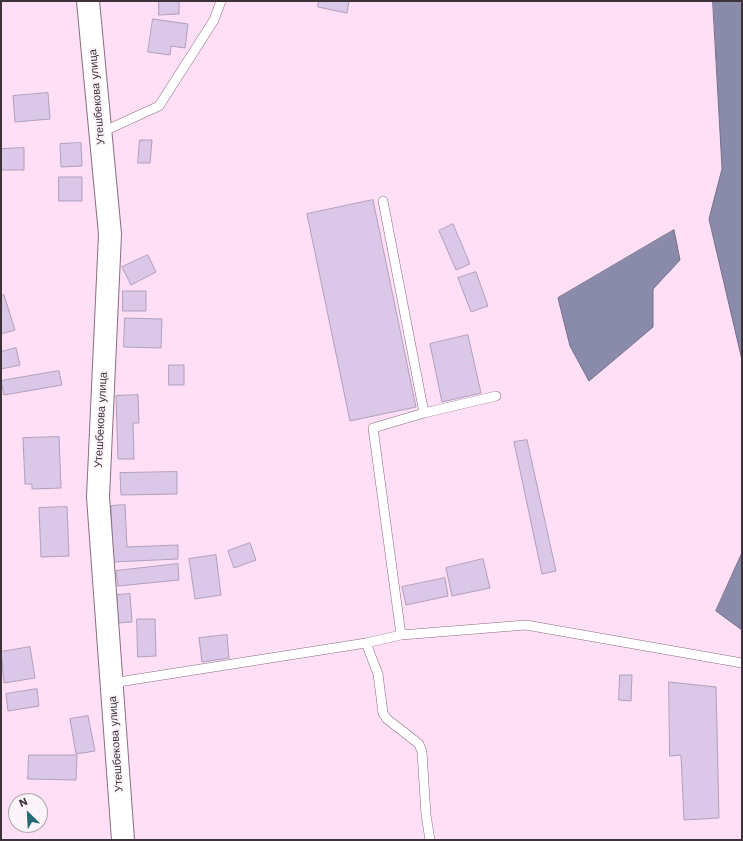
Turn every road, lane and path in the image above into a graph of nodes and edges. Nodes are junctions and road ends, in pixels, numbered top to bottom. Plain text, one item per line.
1 (88, 1) edge
2 (221, 1) edge
3 (100, 133) junction
4 (383, 201) dead end
5 (496, 396) dead end
6 (424, 412) junction
7 (402, 635) junction
8 (366, 643) junction
9 (742, 663) edge
10 (112, 683) junction
11 (123, 840) edge
12 (430, 840) edge

1 - 3 main road, Утешбекова улица
2 - 3 lane
3 - 10 main road, Утешбекова улица
4 - 6 lane
5 - 6 lane
6 - 7 lane
7 - 8 lane
7 - 9 lane
8 - 10 lane
8 - 12 lane
10 - 11 main road, Утешбекова улица

